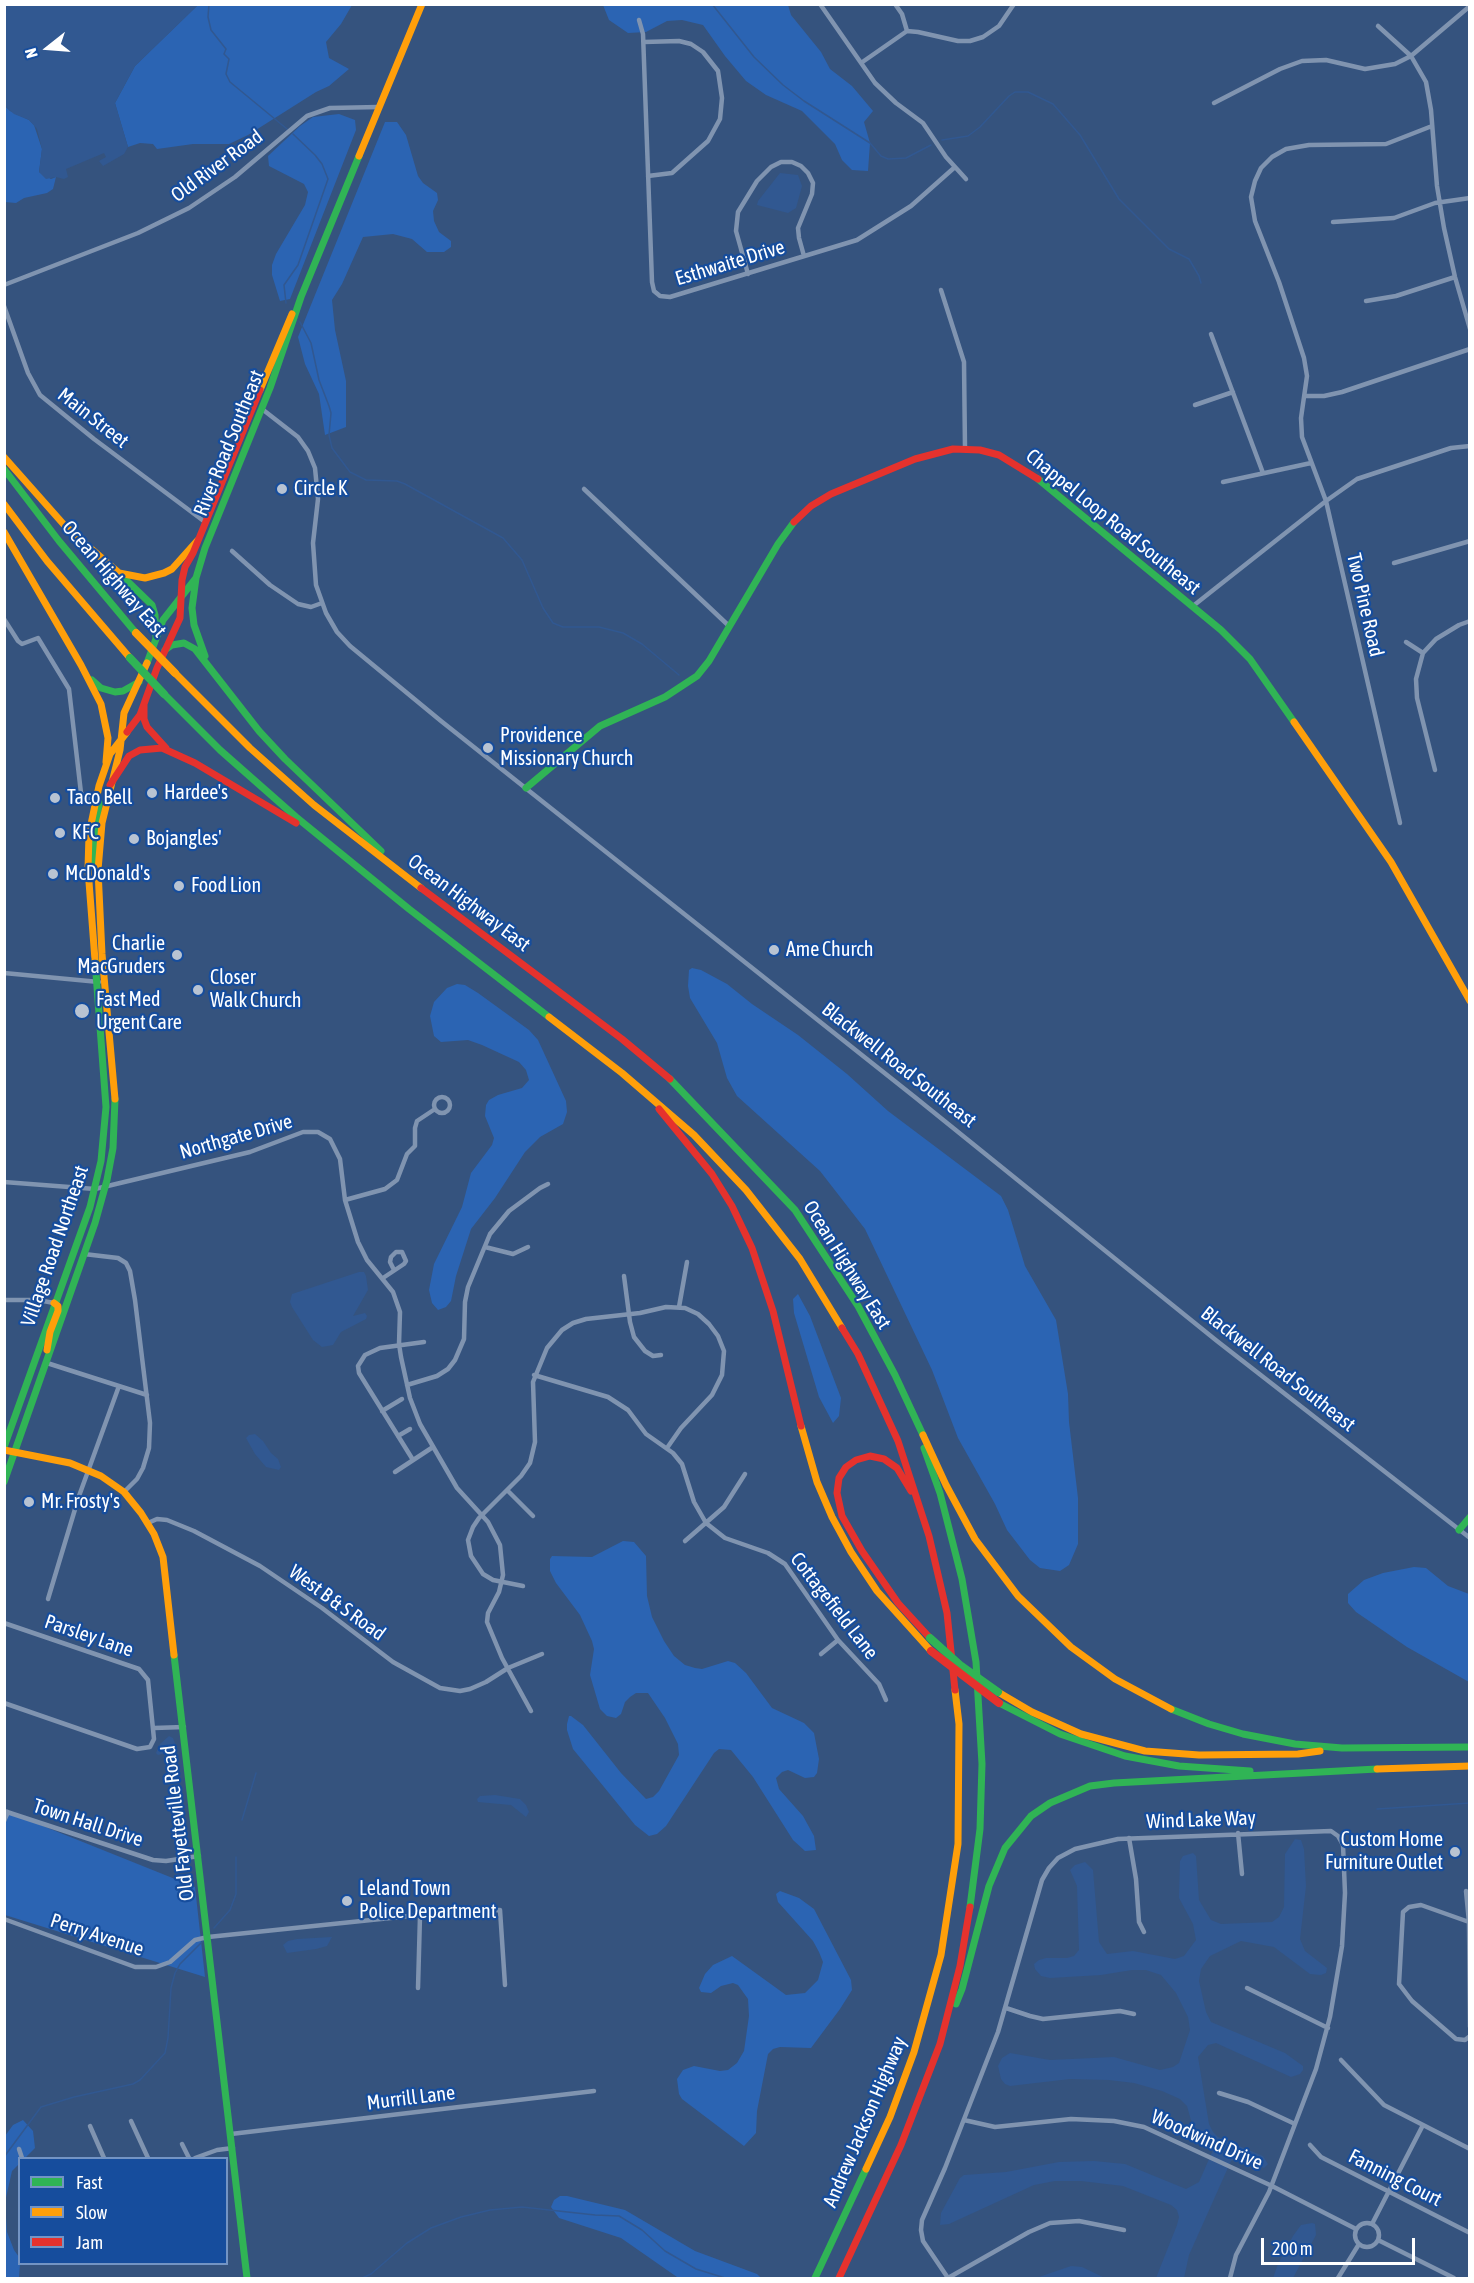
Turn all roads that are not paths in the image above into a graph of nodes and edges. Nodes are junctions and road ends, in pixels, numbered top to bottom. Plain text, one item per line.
1 (422, 4) edge
2 (820, 4) edge
3 (895, 4) edge
4 (1014, 4) edge
5 (1470, 6) edge
6 (639, 20) dead end
7 (1378, 26) dead end
8 (907, 32) junction
9 (644, 42) junction
10 (1411, 56) junction
11 (861, 63) junction
12 (1214, 103) dead end
13 (378, 107) junction
14 (1432, 126) junction
15 (955, 167) junction
16 (648, 176) junction
17 (966, 179) dead end
18 (1470, 198) edge
19 (1440, 202) junction
20 (1333, 222) dead end
21 (804, 256) junction
22 (748, 274) junction
23 (1455, 277) junction
24 (4, 285) edge
25 (941, 290) dead end
26 (1366, 301) dead end
27 (4, 306) edge
28 (1470, 329) edge
29 (1211, 334) dead end
30 (1470, 349) edge
31 (1233, 392) junction
32 (1305, 396) junction
33 (1195, 405) dead end
34 (258, 407) junction
35 (1470, 446) edge
36 (965, 449) junction
37 (4, 456) edge
38 (1311, 463) junction
39 (4, 470) edge
40 (1263, 473) junction
41 (1223, 482) dead end
42 (584, 489) dead end
43 (1326, 501) junction
44 (4, 504) edge
45 (205, 522) junction
46 (4, 532) edge
47 (197, 541) junction
48 (1470, 541) edge
49 (232, 551) dead end
50 (1394, 563) dead end
51 (118, 573) junction
52 (196, 578) junction
53 (181, 596) junction
54 (322, 603) junction
55 (1193, 606) junction
56 (4, 619) edge
57 (1470, 621) edge
58 (729, 626) junction
59 (156, 638) junction
60 (1406, 642) dead end
61 (165, 650) junction
62 (1423, 653) junction
63 (81, 665) junction
64 (211, 667) junction
65 (139, 682) junction
66 (144, 705) junction
67 (121, 740) junction
68 (170, 751) junction
69 (106, 762) junction
70 (1435, 770) dead end
71 (111, 785) junction
72 (526, 788) junction
73 (96, 800) junction
74 (1400, 823) dead end
75 (352, 863) junction
76 (412, 880) junction
77 (98, 890) junction
78 (4, 973) edge
79 (100, 982) junction
80 (1470, 1001) edge
81 (622, 1073) junction
82 (435, 1109) dead end
83 (4, 1182) edge
84 (548, 1184) dead end
85 (105, 1188) junction
86 (95, 1189) junction
87 (345, 1200) junction
88 (485, 1247) junction
89 (528, 1247) dead end
90 (84, 1254) junction
91 (687, 1262) dead end
92 (394, 1270) dead end
93 (624, 1276) dead end
94 (383, 1278) junction
95 (4, 1300) edge
96 (54, 1303) junction
97 (680, 1307) junction
98 (628, 1314) junction
99 (424, 1342) dead end
100 (399, 1344) junction
101 (661, 1355) dead end
102 (45, 1366) junction
103 (534, 1375) junction
104 (895, 1375) junction
105 (407, 1385) junction
106 (119, 1386) junction
107 (147, 1395) junction
108 (402, 1400) dead end
109 (382, 1411) junction
110 (410, 1429) dead end
111 (398, 1436) junction
112 (4, 1448) edge
113 (433, 1448) junction
114 (667, 1448) junction
115 (16, 1452) junction
116 (413, 1460) junction
117 (89, 1470) junction
118 (395, 1472) dead end
119 (745, 1474) dead end
120 (4, 1482) edge
121 (507, 1490) junction
122 (124, 1492) junction
123 (482, 1515) junction
124 (533, 1516) dead end
125 (1470, 1517) edge
126 (148, 1523) junction
127 (706, 1523) junction
128 (1459, 1530) junction
129 (929, 1536) junction
130 (1470, 1538) edge
131 (685, 1540) dead end
132 (502, 1582) junction
133 (522, 1586) dead end
134 (48, 1599) dead end
135 (4, 1623) edge
136 (838, 1640) junction
137 (542, 1654) dead end
138 (821, 1654) dead end
139 (508, 1668) junction
140 (886, 1700) dead end
141 (4, 1703) edge
142 (531, 1711) dead end
143 (184, 1727) junction
144 (154, 1728) junction
145 (1470, 1747) edge
146 (1342, 1748) junction
147 (1470, 1766) edge
148 (1302, 1772) junction
149 (6, 1811) edge
150 (4, 1821) edge
151 (1238, 1833) junction
152 (1129, 1838) junction
153 (199, 1856) junction
154 (1242, 1874) dead end
155 (1466, 1891) dead end
156 (420, 1916) junction
157 (4, 1919) edge
158 (1469, 1922) edge
159 (1144, 1932) dead end
160 (208, 1937) junction
161 (505, 1985) dead end
162 (418, 1988) dead end
163 (1247, 1988) dead end
164 (1006, 2008) junction
165 (1134, 2014) dead end
166 (1470, 2026) edge
167 (1328, 2028) junction
168 (1470, 2036) edge
169 (940, 2044) junction
170 (1341, 2060) dead end
171 (594, 2091) dead end
172 (1219, 2093) dead end
173 (964, 2120) junction
174 (131, 2121) dead end
175 (1295, 2124) junction
176 (1423, 2125) junction
177 (90, 2126) dead end
178 (231, 2134) junction
179 (182, 2144) dead end
180 (1310, 2145) dead end
181 (233, 2148) junction
182 (1470, 2149) edge
183 (19, 2150) dead end
184 (22, 2157) edge
185 (104, 2157) edge
186 (148, 2157) edge
187 (188, 2157) edge
188 (198, 2157) edge
189 (1272, 2186) junction
190 (1388, 2192) junction
191 (1372, 2224) junction
192 (1356, 2229) junction
193 (1124, 2230) dead end
194 (1470, 2233) edge
195 (1378, 2240) junction
196 (1359, 2244) junction
197 (247, 2278) edge
198 (815, 2278) edge
199 (839, 2278) edge
200 (948, 2278) edge
201 (1230, 2278) edge
202 (1338, 2278) edge
203 (1454, 2278) edge

1 - 13 main road, River Road Southeast
2 - 11 street
3 - 8 street
4 - 8 street
5 - 10 street
6 - 9 street, Esthwaite Drive
7 - 10 street
8 - 11 street
9 - 16 street, Esthwaite Drive
9 - 16 street
10 - 12 street
10 - 14 street
11 - 15 street
13 - 24 street, Old River Road
13 - 34 main road, River Road Southeast
14 - 19 street
14 - 32 street, Two Pine Road
15 - 17 street
15 - 21 street, Esthwaite Drive
16 - 22 street, Esthwaite Drive
18 - 19 street
19 - 20 street
19 - 23 street
21 - 22 street, Esthwaite Drive
21 - 22 street
23 - 26 street
23 - 28 street
25 - 36 street
27 - 45 street, Main Street
29 - 31 street
30 - 32 street
31 - 33 street
31 - 40 street
32 - 38 street, Two Pine Road
34 - 45 main road, River Road Southeast
34 - 52 main road, River Road Southeast
34 - 54 street, Blackwell Road Southeast
35 - 43 street
36 - 55 main road, Chappel Loop Road Southeast
36 - 58 main road, Chappel Loop Road Southeast
37 - 51 main road
38 - 40 street
38 - 43 street, Two Pine Road
39 - 76 main road, Ocean Highway East, bridge
40 - 41 street
42 - 58 street
43 - 55 street
43 - 74 street, Two Pine Road
44 - 75 main road, Ocean Highway East, bridge
45 - 47 main road, River Road Southeast
46 - 63 main road
47 - 51 main road
47 - 53 main road, River Road Southeast
48 - 50 street
49 - 54 street
51 - 59 main road
52 - 53 main road, River Road Southeast
52 - 64 main road
53 - 59 main road, River Road Southeast
53 - 61 main road, River Road Southeast
54 - 72 street, Blackwell Road Southeast
55 - 80 main road, Chappel Loop Road Southeast
56 - 73 street
57 - 62 street
58 - 72 main road, Chappel Loop Road Southeast
59 - 65 main road, River Road Southeast
60 - 62 street
61 - 64 main road
61 - 66 main road, River Road Southeast
62 - 70 street
63 - 65 main road
63 - 69 main road
64 - 76 main road
65 - 67 main road, River Road Southeast
66 - 67 main road, River Road Southeast
66 - 68 main road
67 - 69 main road, River Road Southeast
67 - 71 main road, River Road Southeast
68 - 71 main road
68 - 75 main road
69 - 73 main road, River Road Southeast
71 - 77 main road, River Road Southeast
72 - 128 street, Blackwell Road Southeast
73 - 77 main road
73 - 79 main road, Village Road Northeast
75 - 81 main road, Ocean Highway East
76 - 104 main road, Ocean Highway East
77 - 79 main road, Village Road Northeast
78 - 79 street
79 - 85 main road, Village Road Northeast
79 - 86 main road, Village Road Northeast
81 - 129 main road, Andrew Jackson Highway
81 - 148 main road, bridge
82 - 87 street
83 - 86 street, Northgate Drive
84 - 88 street
85 - 86 street, Northgate Drive
85 - 87 street, Northgate Drive
85 - 90 main road, Village Road Northeast
86 - 96 main road, Village Road Northeast
87 - 94 street, Northgate Drive
88 - 89 street
88 - 105 street
90 - 102 main road, Village Road Northeast
90 - 107 street
91 - 97 street
92 - 94 street
93 - 98 street
94 - 100 street, Northgate Drive
95 - 96 street
96 - 102 main road
96 - 112 main road, Village Road Northeast
97 - 98 street
97 - 114 street
98 - 101 street
98 - 103 street
99 - 100 street
100 - 105 street, Northgate Drive
100 - 109 street
102 - 106 street
102 - 115 main road, Village Road Northeast
103 - 114 street, Cottagefield Lane
103 - 121 street
104 - 146 main road
104 - 169 main road, Andrew Jackson Highway
105 - 113 street, Northgate Drive
106 - 107 street
106 - 117 street
107 - 122 street
108 - 109 street
109 - 111 street
110 - 111 street
111 - 116 street
112 - 115 main road, Old Fayetteville Road
113 - 116 street
113 - 123 street, Northgate Drive
114 - 127 street, Cottagefield Lane
115 - 117 main road, Old Fayetteville Road
115 - 120 main road, Village Road Northeast
116 - 118 street
117 - 122 main road, Old Fayetteville Road
117 - 134 street
119 - 127 street
121 - 123 street
121 - 124 street
122 - 126 main road, Old Fayetteville Road
123 - 132 street, Northgate Drive
123 - 132 street
125 - 128 main road
126 - 139 street, West B & S Road
126 - 143 main road, Old Fayetteville Road
127 - 131 street
127 - 136 street, Cottagefield Lane
128 - 130 street, Blackwell Road Southeast
129 - 146 main road, bridge
129 - 198 main road, Andrew Jackson Highway
132 - 133 street
132 - 139 street, Northgate Drive
135 - 144 street, Parsley Lane
136 - 138 street
136 - 140 street, Cottagefield Lane
137 - 139 street, West B & S Road
139 - 142 street, Northgate Drive
141 - 144 street
143 - 144 street
143 - 153 main road, Old Fayetteville Road
145 - 146 main road
147 - 148 main road
148 - 169 main road
149 - 150 street
149 - 153 street, Town Hall Drive
151 - 152 street, Wind Lake Way
151 - 154 street
151 - 167 street, Wind Lake Way
152 - 159 street
152 - 164 street, Wind Lake Way
153 - 160 main road, Old Fayetteville Road
155 - 158 street
156 - 160 street
156 - 161 street
156 - 162 street
157 - 160 street, Perry Avenue
158 - 166 street
158 - 168 street
160 - 178 main road, Old Fayetteville Road
163 - 167 street
164 - 165 street
164 - 173 street, Wind Lake Way
167 - 175 street, Wind Lake Way
169 - 199 main road, Andrew Jackson Highway
170 - 176 street
171 - 178 street, Murrill Lane
172 - 175 street
173 - 189 street, Woodwind Drive
173 - 200 street, Wind Lake Way
174 - 186 street
175 - 189 street, Wind Lake Way
176 - 182 street
176 - 190 street
177 - 185 street
178 - 181 main road, Old Fayetteville Road
179 - 187 street
180 - 190 street, Fanning Court
181 - 188 street
181 - 197 main road, Old Fayetteville Road
183 - 184 street
189 - 192 street, Woodwind Drive
189 - 201 street, Wind Lake Way
190 - 191 street
190 - 194 street, Fanning Court
191 - 192 street
191 - 195 street
192 - 196 street
193 - 200 street
195 - 196 street
195 - 203 street
196 - 202 street

